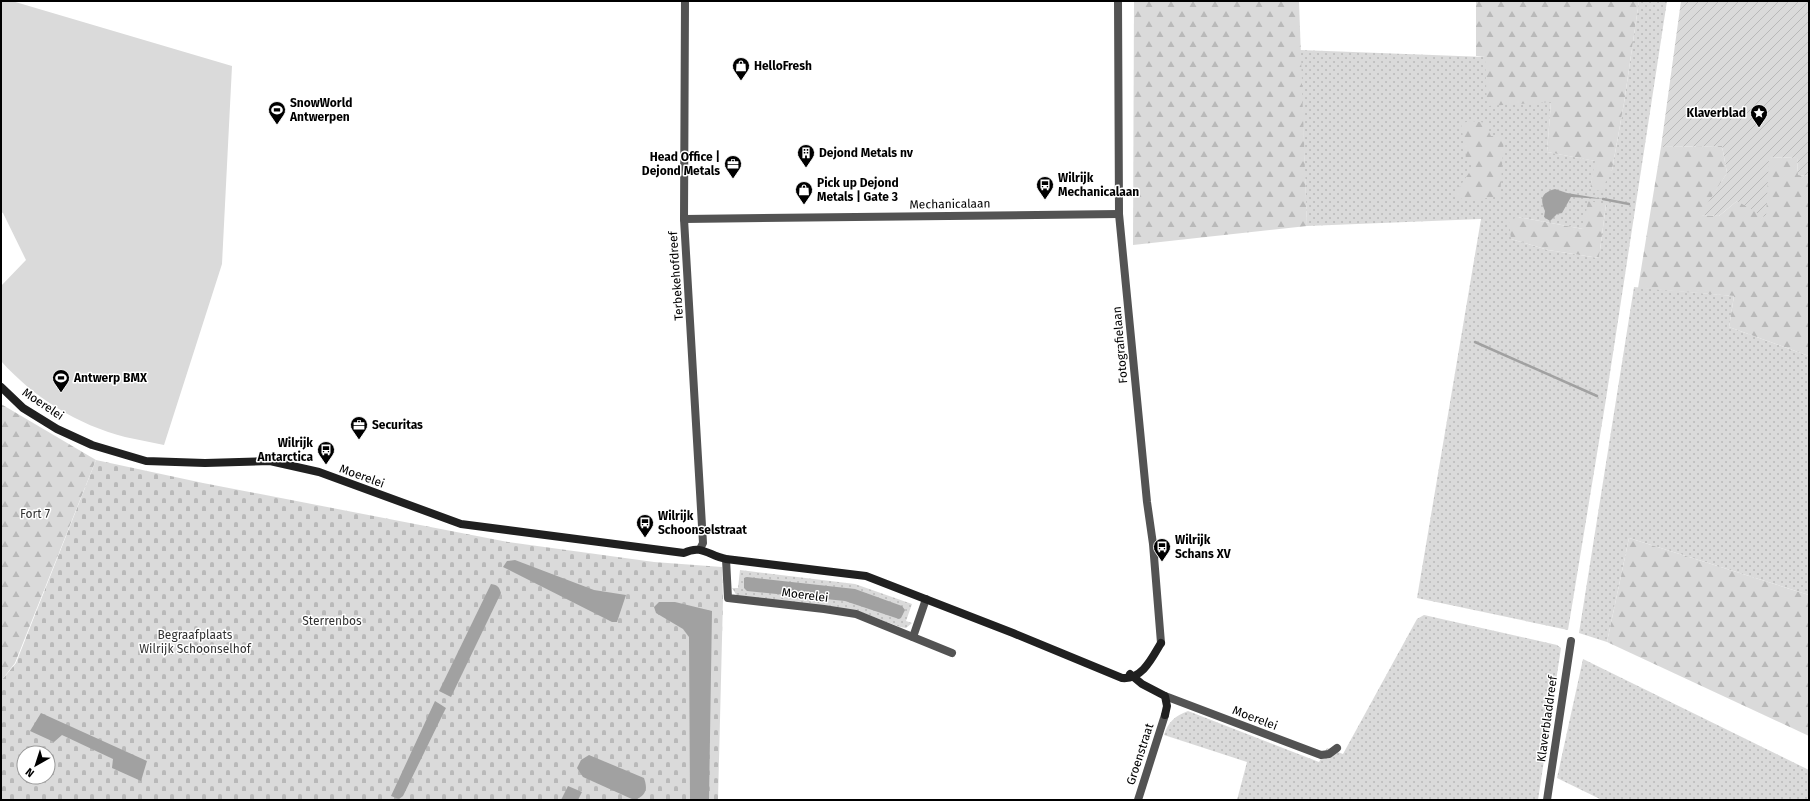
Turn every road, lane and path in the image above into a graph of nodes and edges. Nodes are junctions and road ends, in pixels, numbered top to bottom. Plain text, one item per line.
1 (685, 1) edge
2 (1118, 1) edge
3 (1119, 214) junction
4 (684, 219) junction
5 (1, 387) edge
6 (700, 549) junction
7 (726, 559) junction
8 (926, 599) junction
9 (913, 637) junction
10 (1571, 641) dead end
11 (952, 653) dead end
12 (1134, 676) junction
13 (1165, 696) junction
14 (1337, 748) dead end
15 (1138, 800) edge
16 (1547, 800) edge

1 - 4 street, Terbekehofdreef
2 - 3 street, Fotografielaan
3 - 4 street, Mechanicalaan
3 - 12 street, Fotografielaan
4 - 6 street, Terbekehofdreef
5 - 6 street, Moerelei
6 - 7 street
7 - 8 street
7 - 9 street, Moerelei
8 - 9 street
8 - 12 street
9 - 11 street, Moerelei
10 - 16 street, Klaverbladdreef
12 - 13 street, Moerelei
13 - 14 street, Moerelei
13 - 15 street, Groenstraat

